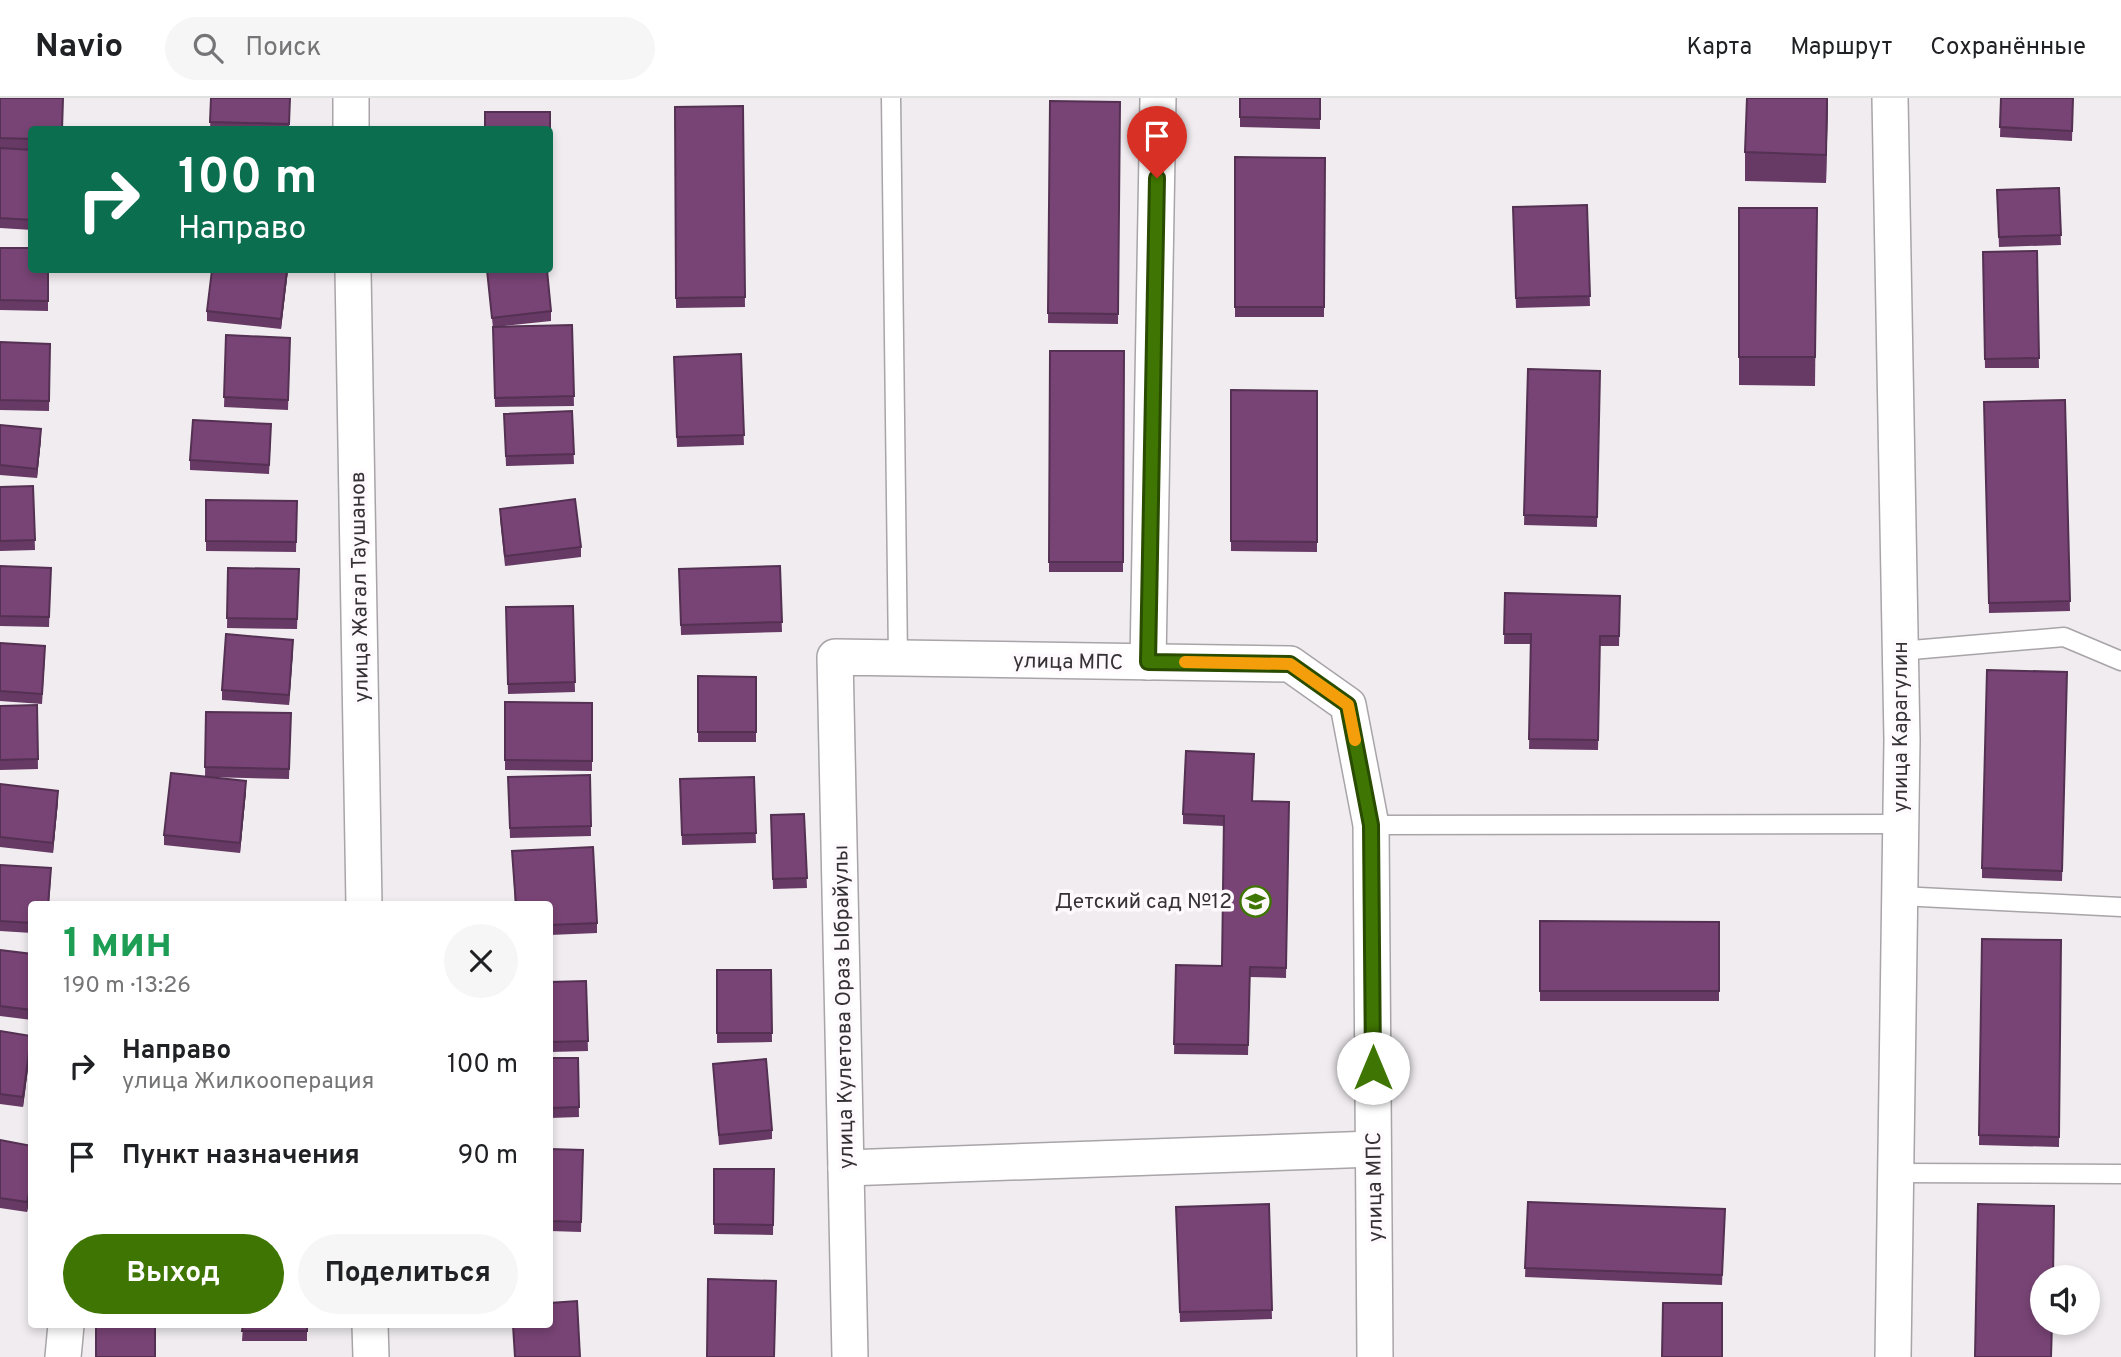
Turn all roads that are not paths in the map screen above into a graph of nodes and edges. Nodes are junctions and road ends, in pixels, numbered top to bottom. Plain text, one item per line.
1 (351, 98) edge
2 (891, 98) edge
3 (1158, 98) edge
4 (1890, 98) edge
5 (351, 126) edge
6 (354, 273) edge
7 (1900, 651) junction
8 (835, 657) joint
9 (898, 658) junction
10 (2121, 661) edge
11 (1148, 662) junction
12 (1901, 824) junction
13 (1371, 825) junction
14 (1900, 896) junction
15 (364, 901) edge
16 (2121, 907) edge
17 (1373, 1149) junction
18 (846, 1168) junction
19 (1896, 1172) junction
20 (2121, 1174) edge
21 (66, 1328) edge
22 (370, 1328) edge
23 (62, 1357) edge
24 (371, 1357) edge
25 (850, 1357) edge
26 (1375, 1357) edge
27 (1893, 1357) edge

1 - 5 street
2 - 9 lane
3 - 11 street
4 - 7 street, улица Карагулин
6 - 15 street, улица Жагал Таушанов
7 - 10 lane
7 - 12 street, улица Карагулин
8 - 9 street, улица МПС
8 - 18 street, улица Кулетова Ораз Ыбрайулы
9 - 11 street, улица МПС
11 - 13 street, улица МПС
12 - 13 lane
12 - 14 street, улица Карагулин
13 - 17 street, улица МПС
14 - 16 lane
14 - 19 street, улица Карагулин
17 - 18 street
17 - 26 street, улица МПС
18 - 25 street, улица Кулетова Ораз Ыбрайулы
19 - 20 lane
19 - 27 street, улица Карагулин
21 - 23 street
22 - 24 street

